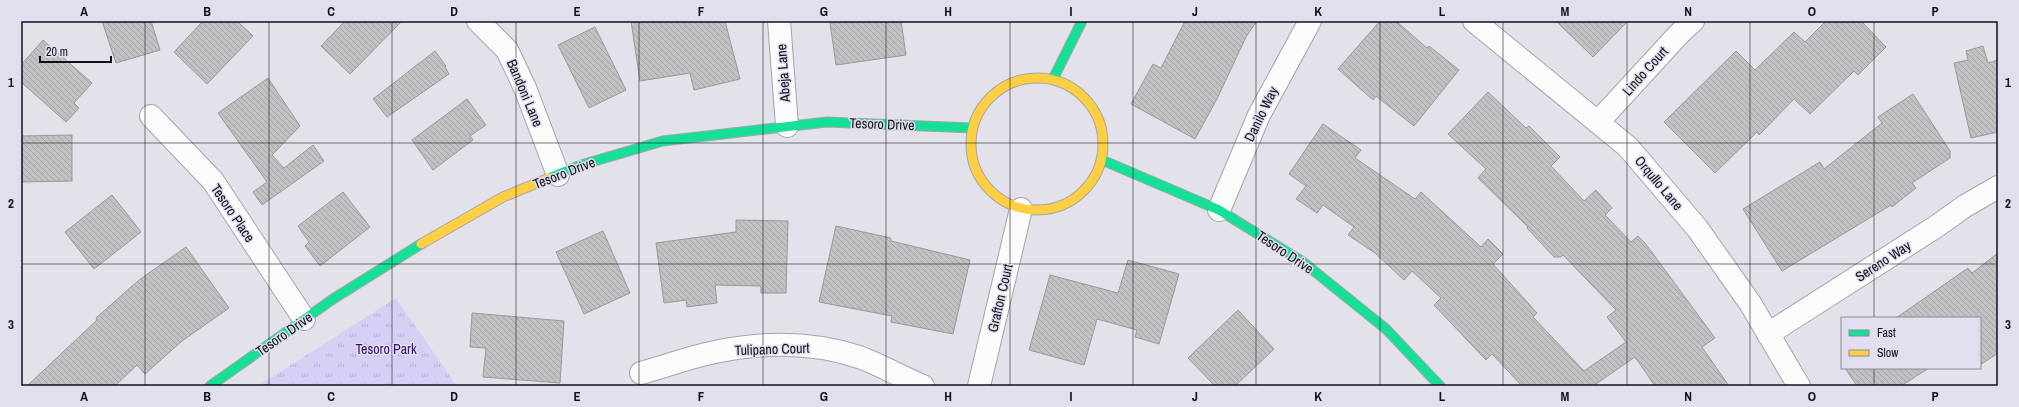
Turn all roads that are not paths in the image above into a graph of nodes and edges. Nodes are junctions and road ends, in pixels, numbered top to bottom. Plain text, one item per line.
1 (478, 21) edge
2 (779, 21) edge
3 (1082, 21) edge
4 (1310, 21) edge
5 (1474, 21) edge
6 (1693, 21) edge
7 (1053, 78) junction
8 (151, 116) dead end
9 (1598, 122) junction
10 (787, 126) junction
11 (972, 128) junction
12 (1102, 160) junction
13 (558, 175) junction
14 (1998, 187) edge
15 (1021, 209) junction
16 (1219, 210) junction
17 (304, 319) junction
18 (1768, 334) junction
19 (641, 373) dead end
20 (210, 386) edge
21 (923, 386) edge
22 (980, 386) edge
23 (1440, 386) edge
24 (1799, 386) edge

1 - 13 street, Bandoni Lane
2 - 10 street, Abeja Lane
3 - 7 street
4 - 16 street, Danilo Way
5 - 9 street, Orqullo Lane
6 - 9 street, Lindo Court
7 - 11 street
7 - 12 street
8 - 17 street, Tesoro Place
9 - 18 street, Orqullo Lane
10 - 11 street, Tesoro Drive
10 - 13 street, Tesoro Drive
11 - 15 street
12 - 15 street
12 - 16 street, Tesoro Drive
13 - 17 street, Tesoro Drive
14 - 18 street, Sereno Way
15 - 22 street, Grafton Court
16 - 23 street, Tesoro Drive
17 - 20 street, Tesoro Drive
18 - 24 street, Orqullo Lane
19 - 21 street, Tulipano Court

